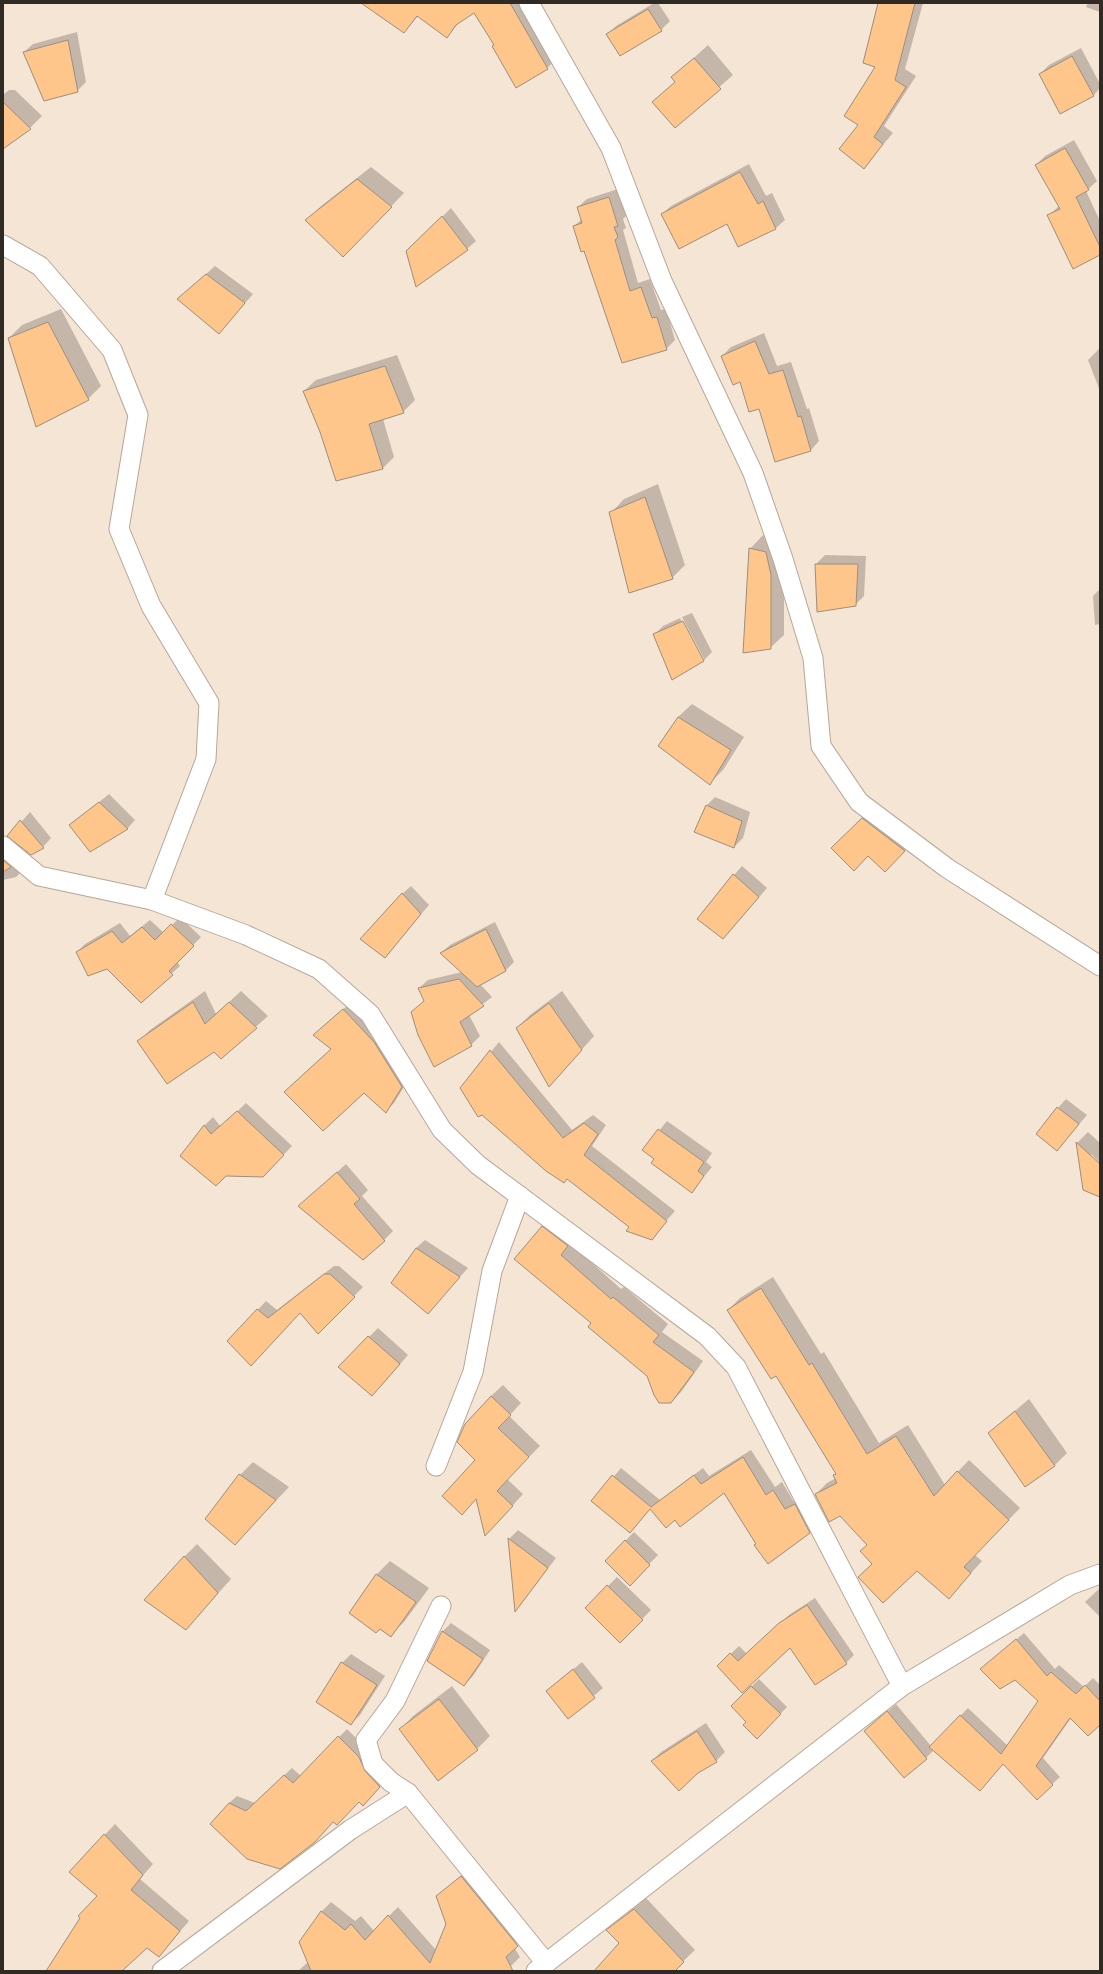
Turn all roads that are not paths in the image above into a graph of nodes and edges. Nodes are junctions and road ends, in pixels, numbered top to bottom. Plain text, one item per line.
1 (529, 3) edge
2 (3, 245) edge
3 (3, 846) edge
4 (152, 900) junction
5 (1100, 966) edge
6 (520, 1196) junction
7 (436, 1466) dead end
8 (1100, 1574) edge
9 (441, 1606) dead end
10 (902, 1686) junction
11 (408, 1793) junction
12 (541, 1967) edge
13 (162, 1971) edge

1 - 5 street
2 - 4 street
3 - 4 street
4 - 6 street
6 - 7 street
6 - 10 street
8 - 10 street
9 - 11 street
10 - 12 street
11 - 12 street
11 - 13 street

